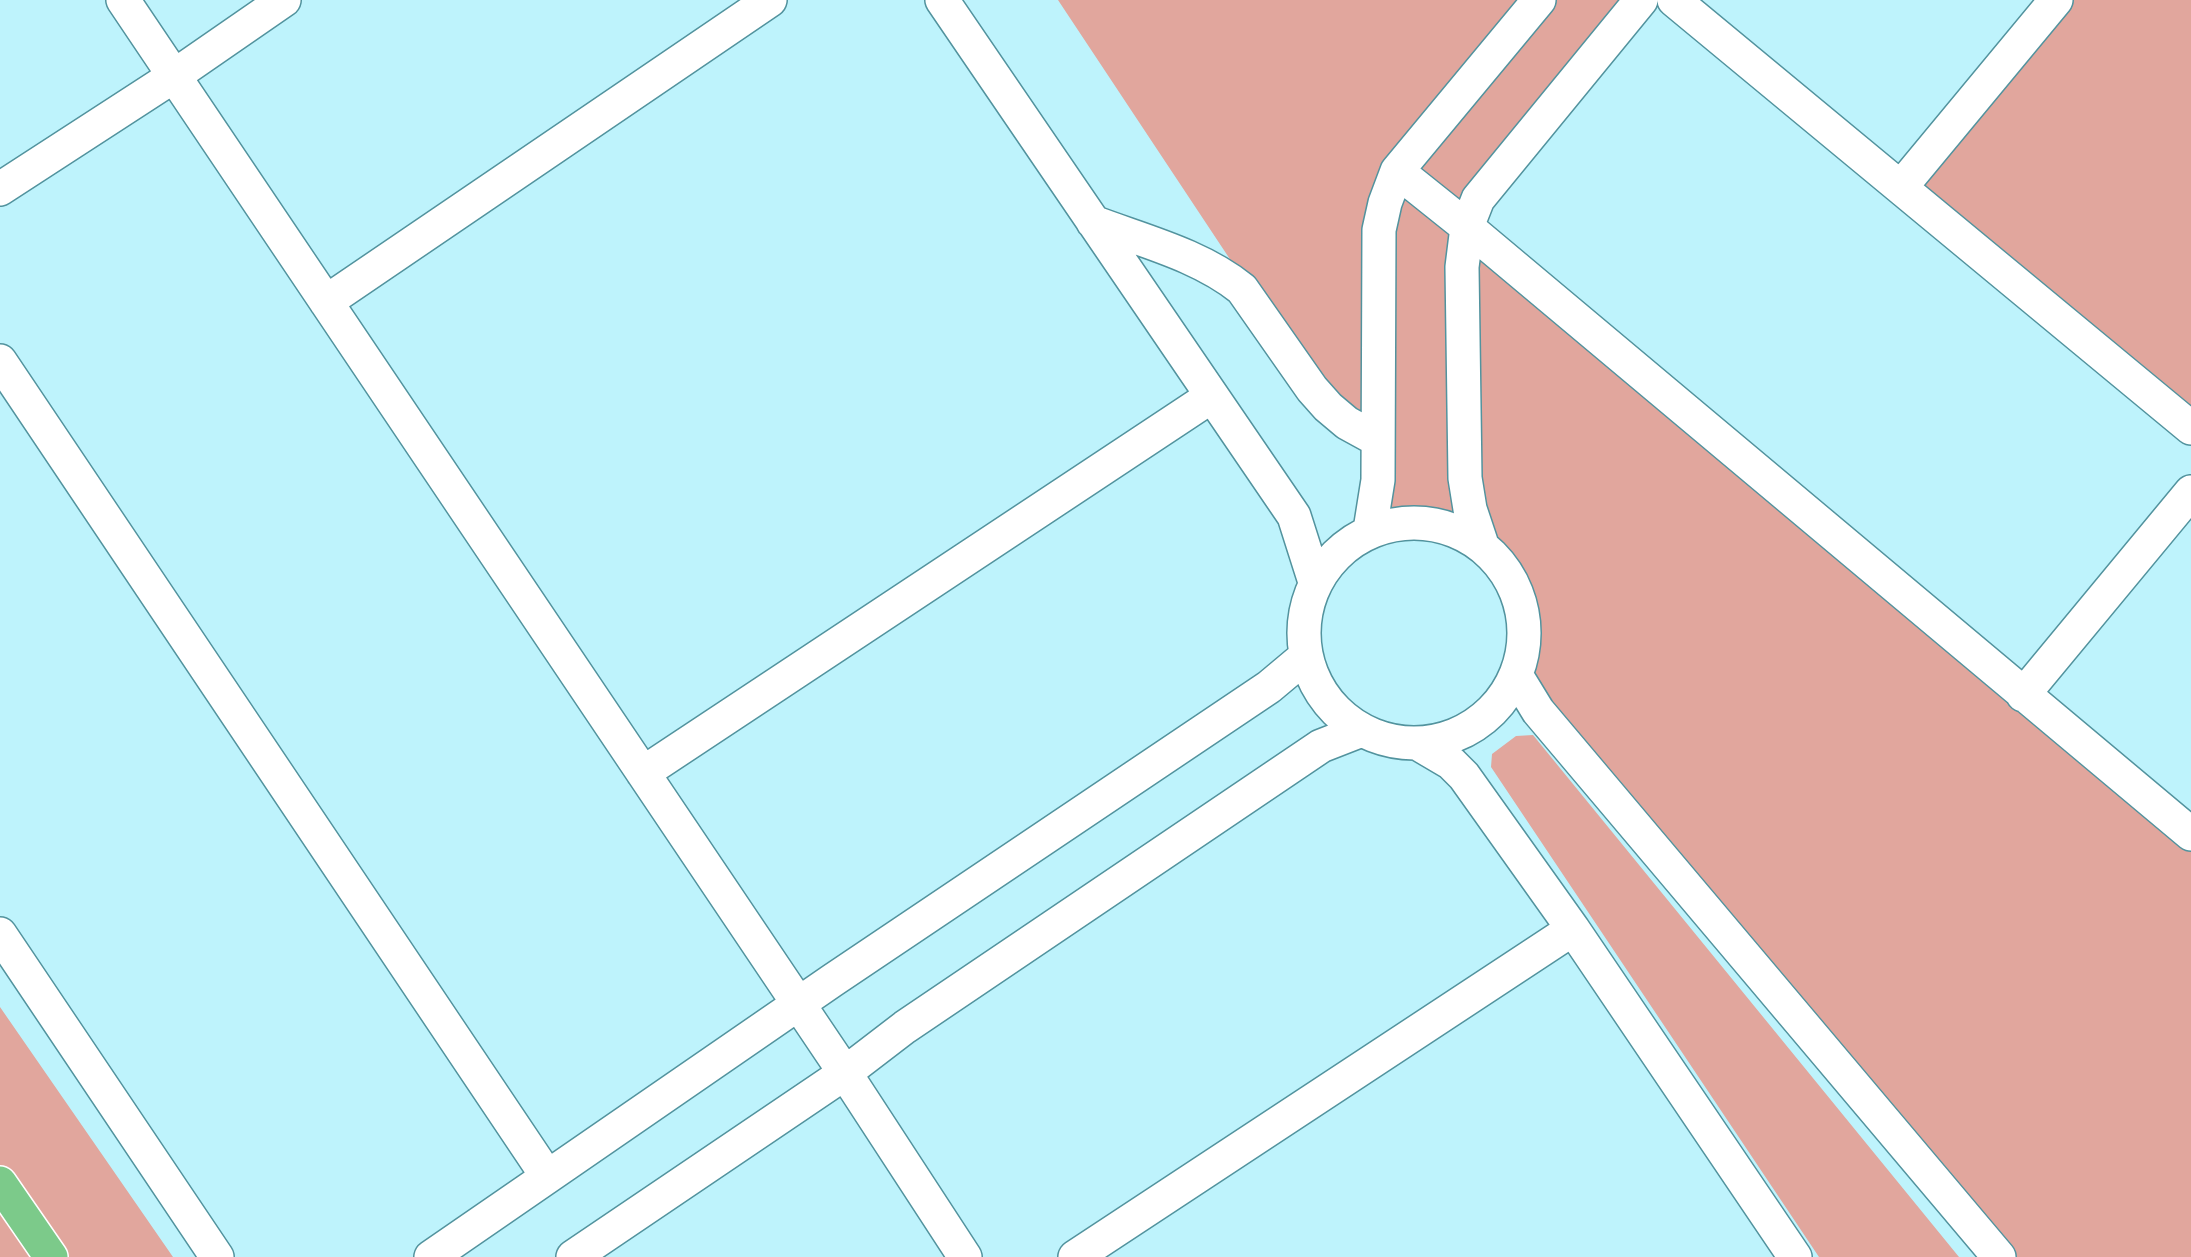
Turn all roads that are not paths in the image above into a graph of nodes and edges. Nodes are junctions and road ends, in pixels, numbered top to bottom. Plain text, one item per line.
1 (123, 0) edge
2 (284, 0) edge
3 (770, 0) edge
4 (942, 0) edge
5 (1539, 0) edge
6 (1641, 0) edge
7 (1674, 0) edge
8 (2056, 0) edge
9 (174, 76) junction
10 (1397, 171) junction
11 (1901, 187) junction
12 (0, 189) edge
13 (1093, 222) junction
14 (1467, 227) junction
15 (326, 302) junction
16 (0, 361) edge
17 (1212, 396) junction
18 (2191, 428) edge
19 (1378, 440) junction
20 (2191, 492) edge
21 (1370, 530) junction
22 (1482, 545) junction
23 (1315, 582) junction
24 (1306, 656) junction
25 (1516, 675) junction
26 (2023, 695) junction
27 (1362, 730) junction
28 (1417, 743) junction
29 (643, 773) junction
30 (2191, 834) edge
31 (1573, 929) junction
32 (0, 934) edge
33 (799, 1004) junction
34 (845, 1073) junction
35 (548, 1176) junction
36 (0, 1184) edge
37 (51, 1257) edge
38 (217, 1257) edge
39 (431, 1257) edge
40 (573, 1257) edge
41 (965, 1257) edge
42 (1075, 1257) edge
43 (1795, 1257) edge
44 (1999, 1257) edge

1 - 9 street
2 - 9 street
3 - 15 street
4 - 13 street
5 - 10 street
6 - 14 street
7 - 11 street
8 - 11 street
9 - 12 street
9 - 15 street
10 - 14 street
10 - 19 street
11 - 18 street
13 - 17 street
13 - 19 street
14 - 22 street
14 - 26 street
15 - 29 street
16 - 35 street
17 - 23 street
17 - 29 street
19 - 21 street
20 - 26 street
21 - 22 street
21 - 23 street
22 - 25 street
23 - 24 street
24 - 27 street
24 - 33 street
25 - 28 street
25 - 44 street
26 - 30 street
27 - 28 street
27 - 34 street
28 - 31 street
29 - 33 street
31 - 42 street
31 - 43 street
32 - 38 street
33 - 34 street
33 - 35 street
34 - 40 street
34 - 41 street
35 - 39 street
36 - 37 highway

